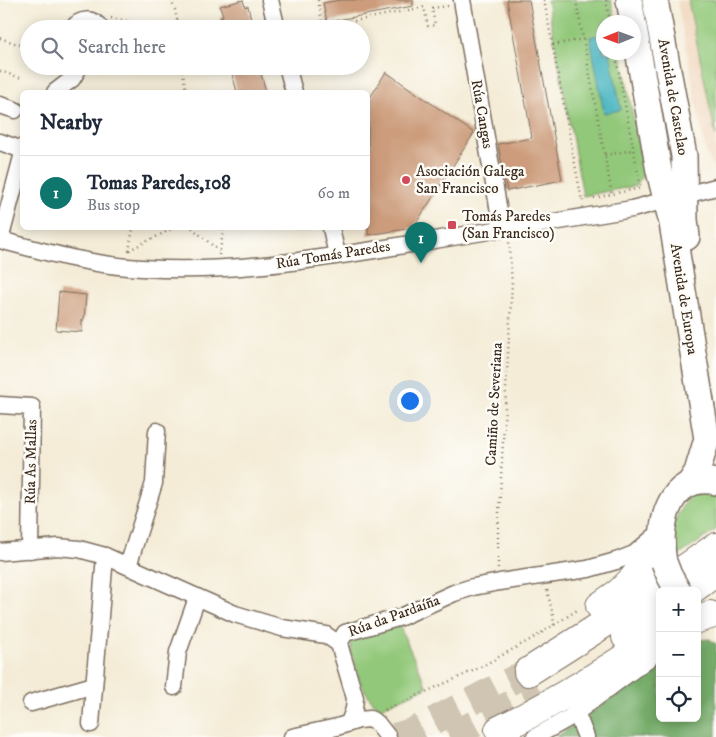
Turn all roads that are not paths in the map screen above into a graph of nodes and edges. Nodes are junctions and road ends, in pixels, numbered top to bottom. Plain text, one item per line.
1 (270, 0) edge
2 (629, 0) edge
3 (655, 0) edge
4 (457, 3) edge
5 (632, 15) edge
6 (275, 20) edge
7 (641, 56) edge
8 (74, 75) edge
9 (289, 75) edge
10 (62, 90) edge
11 (293, 90) edge
12 (0, 142) edge
13 (20, 153) edge
14 (716, 188) edge
15 (675, 198) junction
16 (505, 228) junction
17 (331, 230) edge
18 (0, 240) edge
19 (337, 256) junction
20 (0, 405) edge
21 (716, 411) edge
22 (157, 431) dead end
23 (716, 482) edge
24 (690, 483) junction
25 (662, 545) junction
26 (716, 547) edge
27 (30, 550) junction
28 (0, 552) edge
29 (106, 556) junction
30 (128, 566) junction
31 (716, 572) edge
32 (676, 587) edge
33 (695, 587) edge
34 (197, 598) junction
35 (656, 616) edge
36 (656, 637) edge
37 (339, 644) junction
38 (656, 653) edge
39 (530, 673) junction
40 (94, 685) junction
41 (174, 687) dead end
42 (31, 703) dead end
43 (576, 712) junction
44 (91, 724) dead end
45 (340, 729) edge
46 (499, 730) dead end
47 (292, 737) edge
48 (388, 737) edge
49 (535, 737) edge
50 (586, 737) edge

1 - 6 street
2 - 5 main road
3 - 15 main road, Avenida de Castelao
4 - 16 street, Rúa Cangas
7 - 15 main road, Avenida de Castelao
8 - 10 street
9 - 11 street
12 - 13 street
13 - 18 street
14 - 15 street, Rúa Tomás Paredes
15 - 16 street, Rúa Tomás Paredes
15 - 21 main road, Avenida de Europa
15 - 24 main road, Avenida de Europa
16 - 19 street, Rúa Tomás Paredes
17 - 19 street
18 - 19 street, Rúa Tomás Paredes
20 - 27 street, Rúa As Mallas
22 - 30 street
23 - 24 main road
24 - 25 main road
25 - 32 main road, bridge
25 - 37 street, Rúa da Pardaíña
25 - 39 highway
26 - 39 highway
27 - 28 street, Rúa da Pardaíña
27 - 29 street, Rúa da Pardaíña
29 - 30 street, Rúa da Pardaíña
29 - 40 street
30 - 34 street, Rúa da Pardaíña
31 - 33 highway
34 - 37 street, Rúa da Pardaíña
34 - 41 street
35 - 39 highway
36 - 46 highway
37 - 45 street
38 - 43 street
40 - 42 street
40 - 44 street
43 - 49 street
43 - 50 street
45 - 47 street
45 - 48 street

